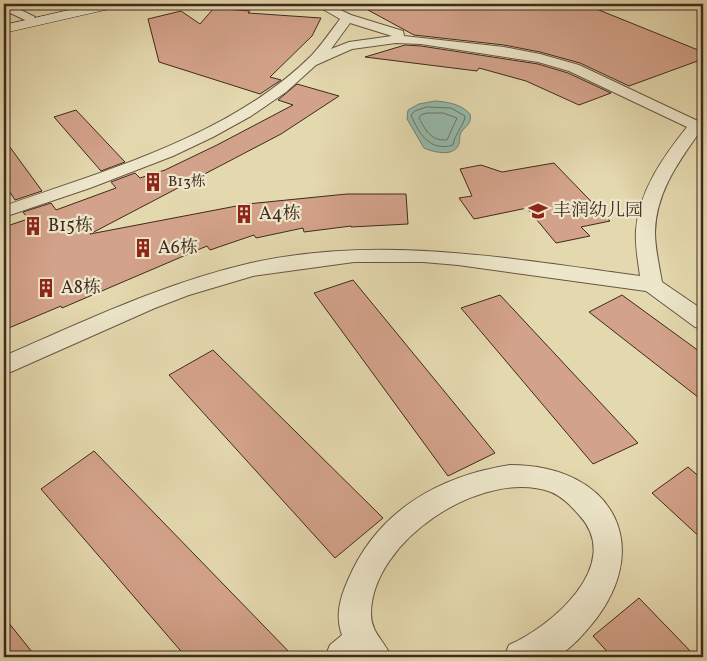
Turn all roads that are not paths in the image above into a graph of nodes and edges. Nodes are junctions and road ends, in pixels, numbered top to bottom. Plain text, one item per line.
1 (88, 4) edge
2 (113, 4) edge
3 (320, 4) edge
4 (695, 4) edge
5 (4, 6) edge
6 (703, 7) edge
7 (29, 17) junction
8 (347, 18) junction
9 (4, 23) edge
10 (4, 29) edge
11 (422, 40) junction
12 (313, 62) junction
13 (4, 212) edge
14 (652, 285) junction
15 (703, 321) edge
16 (4, 366) edge
17 (359, 652) edge
18 (521, 657) edge

1 - 7 main road
2 - 10 main road
3 - 8 street
4 - 6 main road
5 - 7 street
7 - 9 main road
8 - 11 street
8 - 12 street
11 - 12 street
11 - 14 street
12 - 13 street
14 - 15 street
14 - 16 street
17 - 18 street

